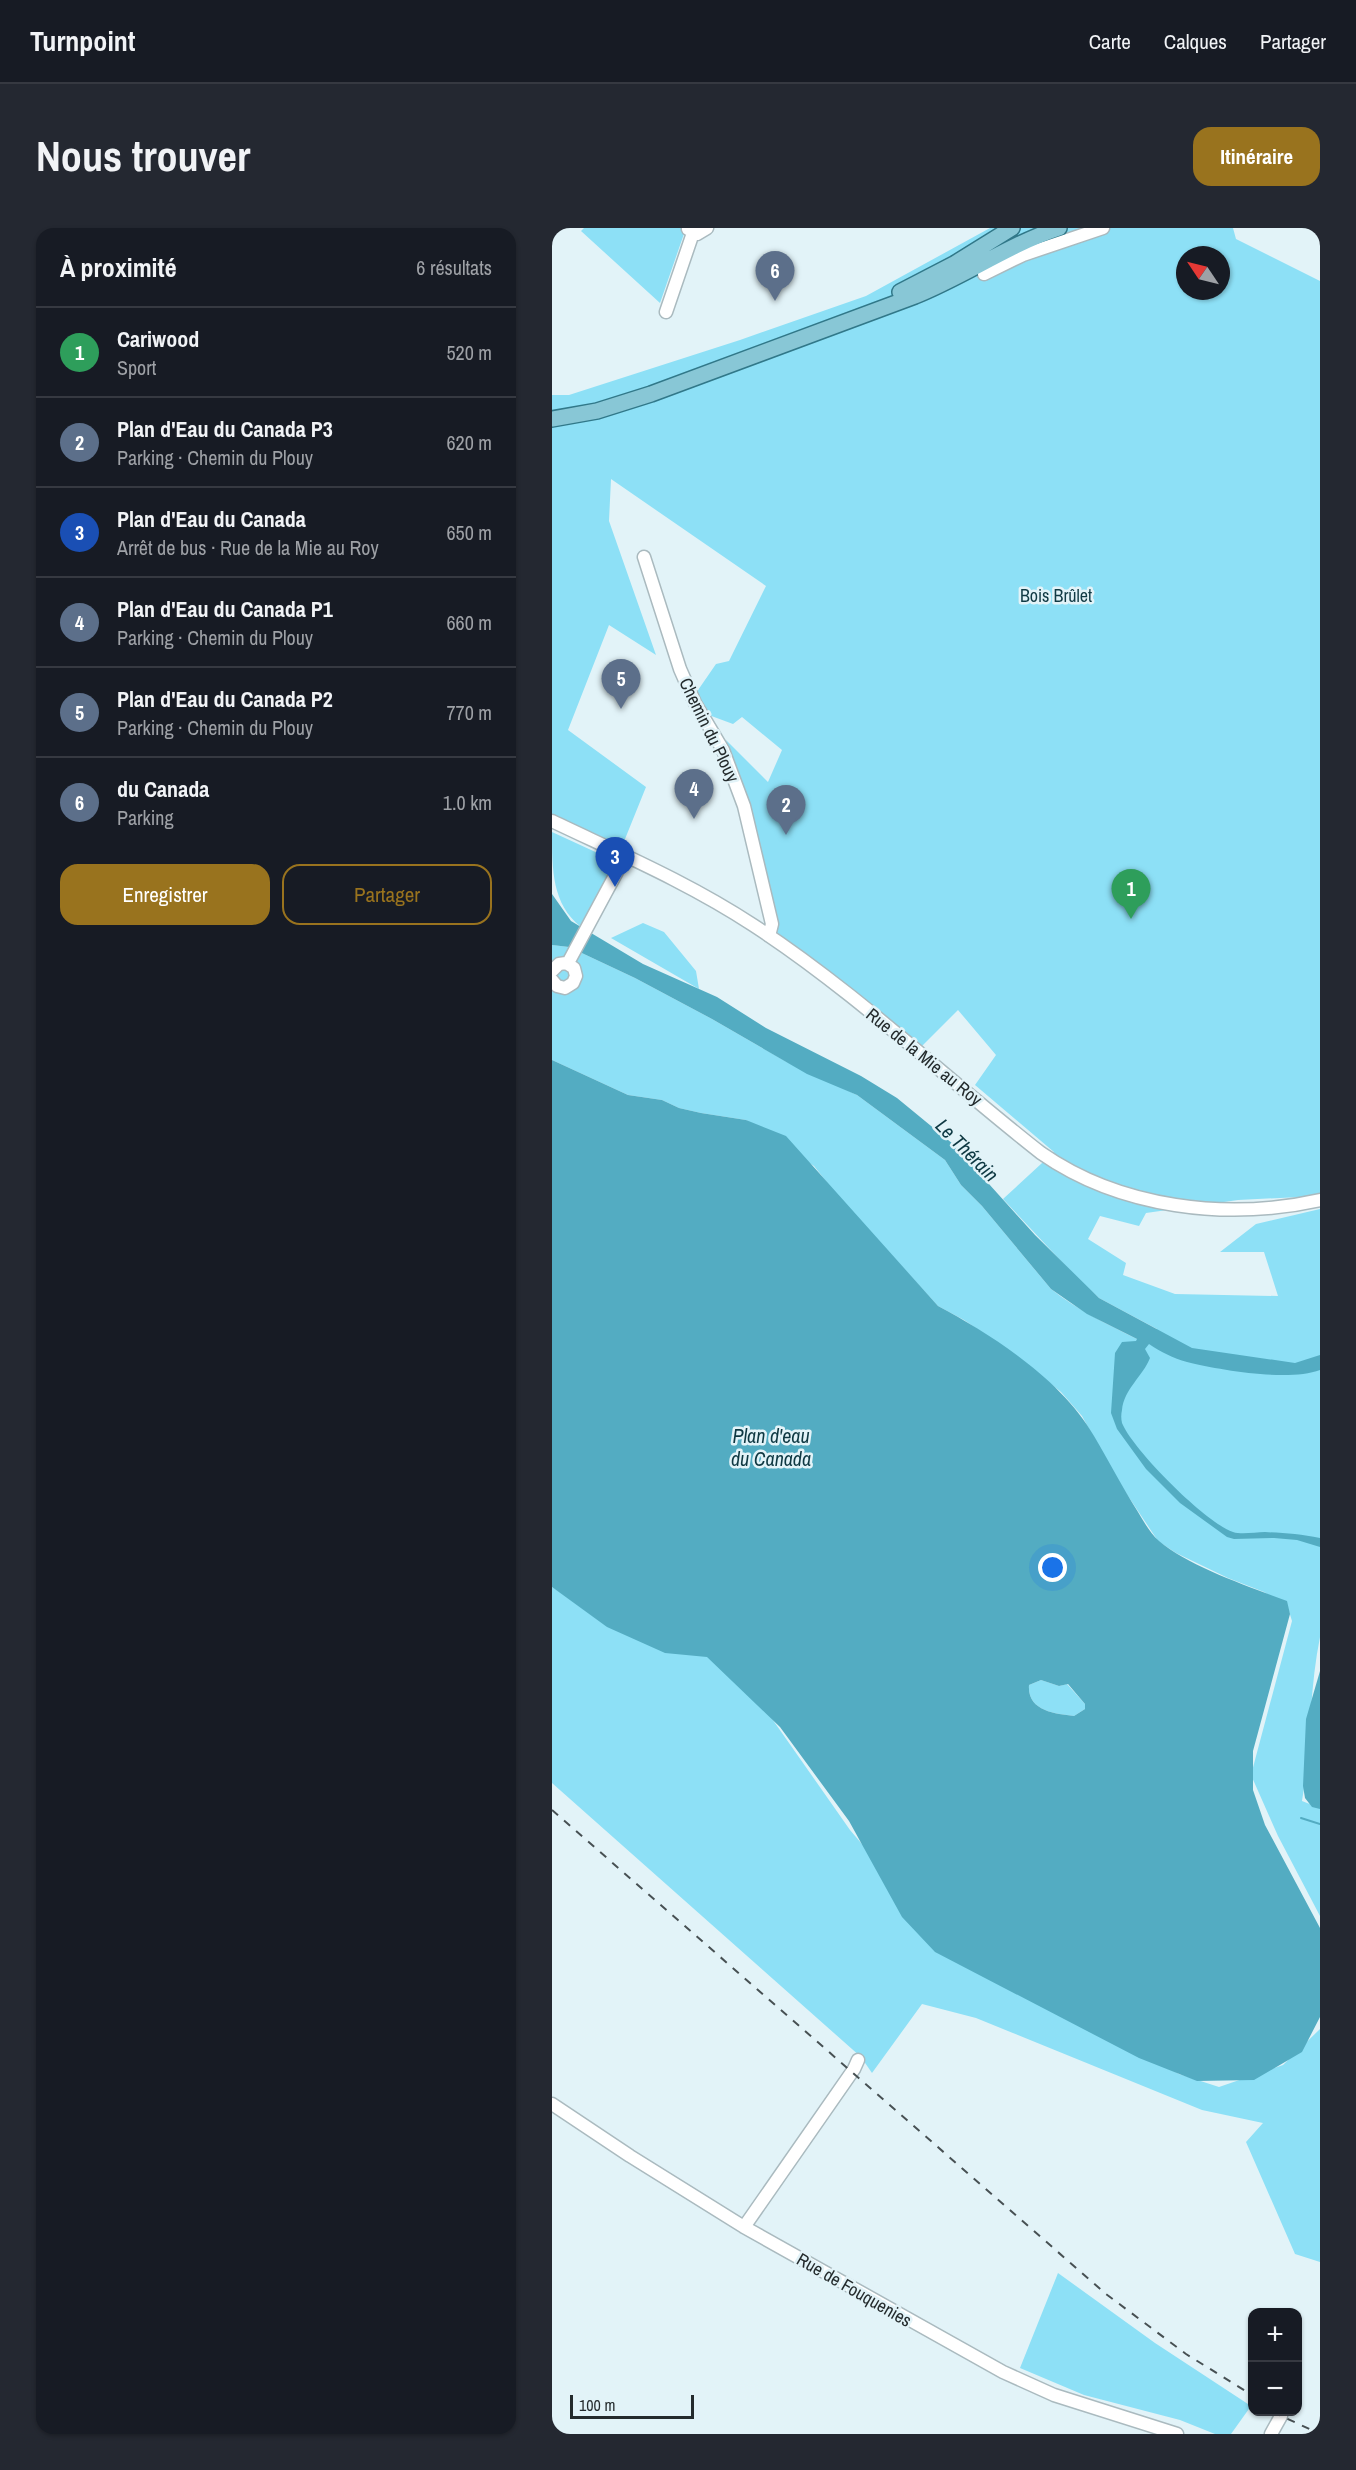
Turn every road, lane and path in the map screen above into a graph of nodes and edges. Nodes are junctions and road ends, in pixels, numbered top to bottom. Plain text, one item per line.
1 (706, 228) edge
2 (1012, 228) edge
3 (1026, 228) edge
4 (1059, 228) edge
5 (1103, 228) edge
6 (690, 230) edge
7 (984, 274) dead end
8 (898, 302) junction
9 (666, 312) dead end
10 (552, 412) edge
11 (552, 419) edge
12 (644, 557) dead end
13 (552, 821) edge
14 (626, 855) junction
15 (766, 906) junction
16 (755, 926) junction
17 (769, 936) junction
18 (571, 958) junction
19 (552, 971) edge
20 (552, 980) edge
21 (1320, 1200) edge
22 (858, 2061) dead end
23 (552, 2104) edge
24 (744, 2227) junction
25 (1281, 2416) dead end
26 (1177, 2434) edge
27 (1271, 2434) edge

1 - 6 street
2 - 10 main road
3 - 8 main road
4 - 8 main road
5 - 7 street
6 - 9 street
8 - 11 main road
12 - 15 street, Chemin du Plouy
13 - 14 street, Rue de la Mie au Roy
14 - 16 street, Rue de la Mie au Roy
14 - 18 street
15 - 16 street
15 - 17 street, Chemin du Plouy
16 - 17 street, Rue de la Mie au Roy
17 - 21 street, Rue de la Mie au Roy
18 - 19 street
18 - 20 street
22 - 24 street
23 - 24 street, Rue de Fouquenies
24 - 26 street, Rue de Fouquenies
25 - 27 street

